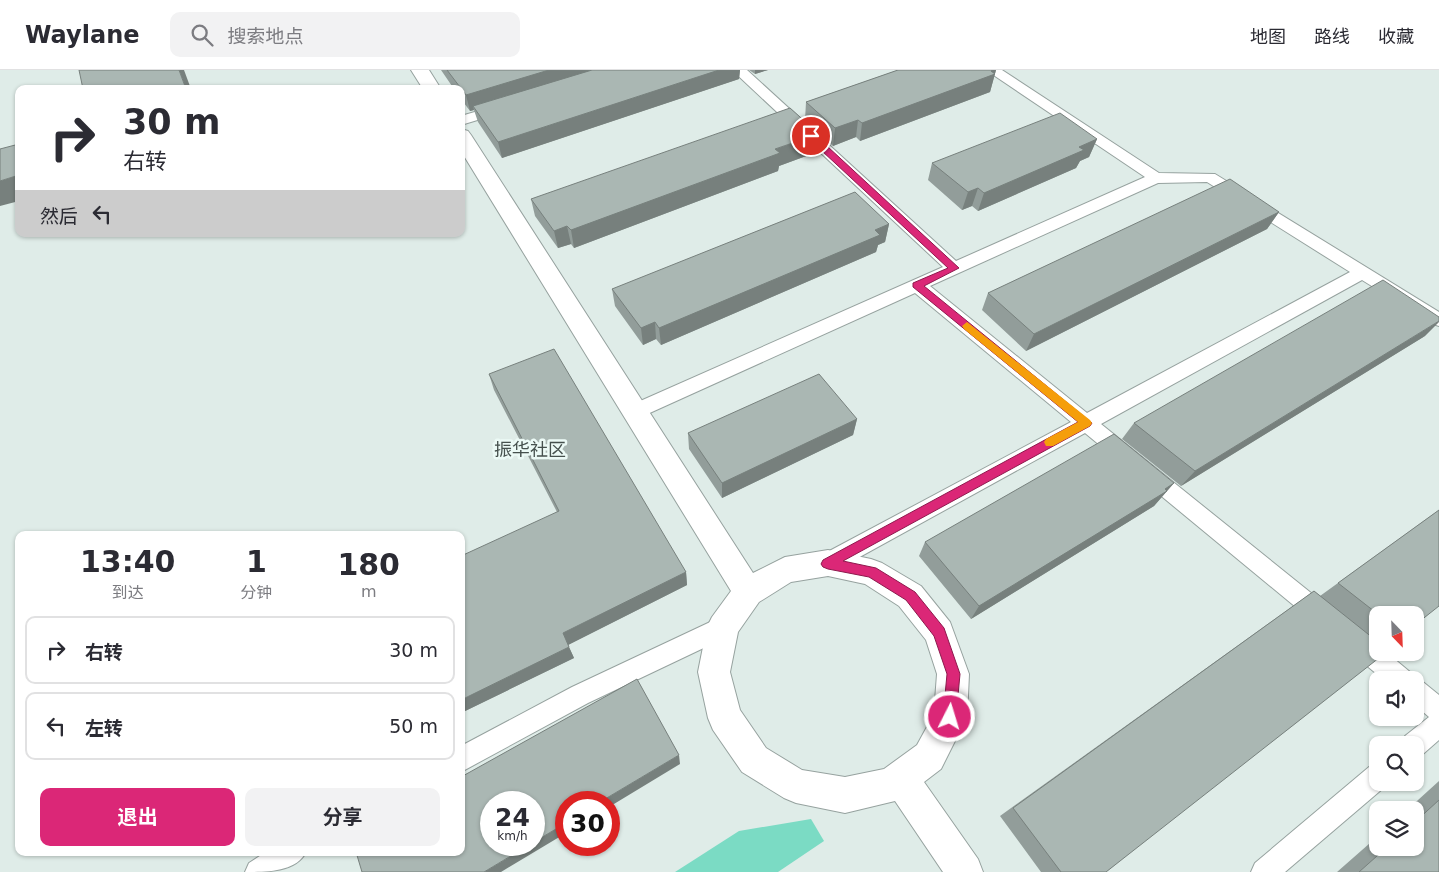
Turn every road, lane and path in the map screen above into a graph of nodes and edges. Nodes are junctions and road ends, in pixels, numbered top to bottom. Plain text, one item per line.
1 (420, 70) edge
2 (739, 70) edge
3 (993, 70) edge
4 (429, 85) edge
5 (516, 104) edge
6 (465, 120) edge
7 (465, 141) edge
8 (1156, 178) junction
9 (954, 268) junction
10 (1363, 272) junction
11 (917, 285) junction
12 (1439, 320) edge
13 (636, 411) junction
14 (1086, 423) junction
15 (828, 564) junction
16 (748, 592) junction
17 (723, 627) junction
18 (1391, 671) edge
19 (1424, 698) edge
20 (1439, 710) edge
21 (1439, 724) edge
22 (1424, 737) edge
23 (465, 758) edge
24 (900, 778) junction
25 (1369, 784) edge
26 (286, 856) edge
27 (258, 872) edge
28 (965, 872) edge
29 (1264, 872) edge

1 - 4 street
2 - 9 lane
3 - 8 lane
5 - 6 lane
7 - 13 street
8 - 9 lane
8 - 10 lane
9 - 11 lane
10 - 12 lane
10 - 14 lane
11 - 13 lane
11 - 14 lane
13 - 16 street
14 - 15 lane
14 - 18 lane
15 - 16 street
15 - 24 street
16 - 17 street
17 - 23 lane
17 - 24 street
19 - 20 lane
21 - 22 lane
24 - 28 street
25 - 29 lane
26 - 27 lane

